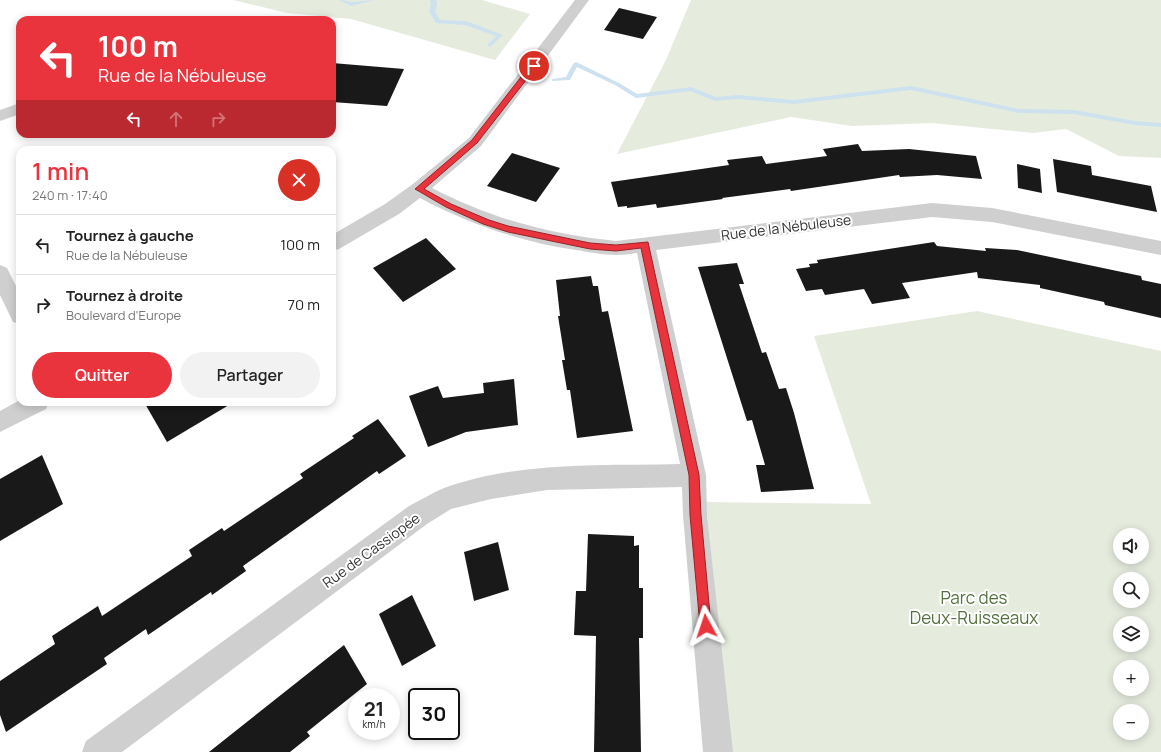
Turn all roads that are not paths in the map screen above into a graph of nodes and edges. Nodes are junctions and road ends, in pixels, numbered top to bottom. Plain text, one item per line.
1 (582, 0) edge
2 (16, 110) edge
3 (0, 116) edge
4 (419, 189) junction
5 (336, 242) edge
6 (645, 244) junction
7 (1161, 248) edge
8 (0, 273) edge
9 (16, 307) edge
10 (30, 406) edge
11 (0, 422) edge
12 (694, 475) junction
13 (97, 752) edge
14 (718, 752) edge

1 - 4 street
2 - 3 street
4 - 5 street
4 - 6 street, Rue de la Nébuleuse
6 - 7 street, Rue de la Nébuleuse
6 - 12 street
8 - 9 street
10 - 11 street
12 - 13 street, Rue de Cassiopée
12 - 14 street

